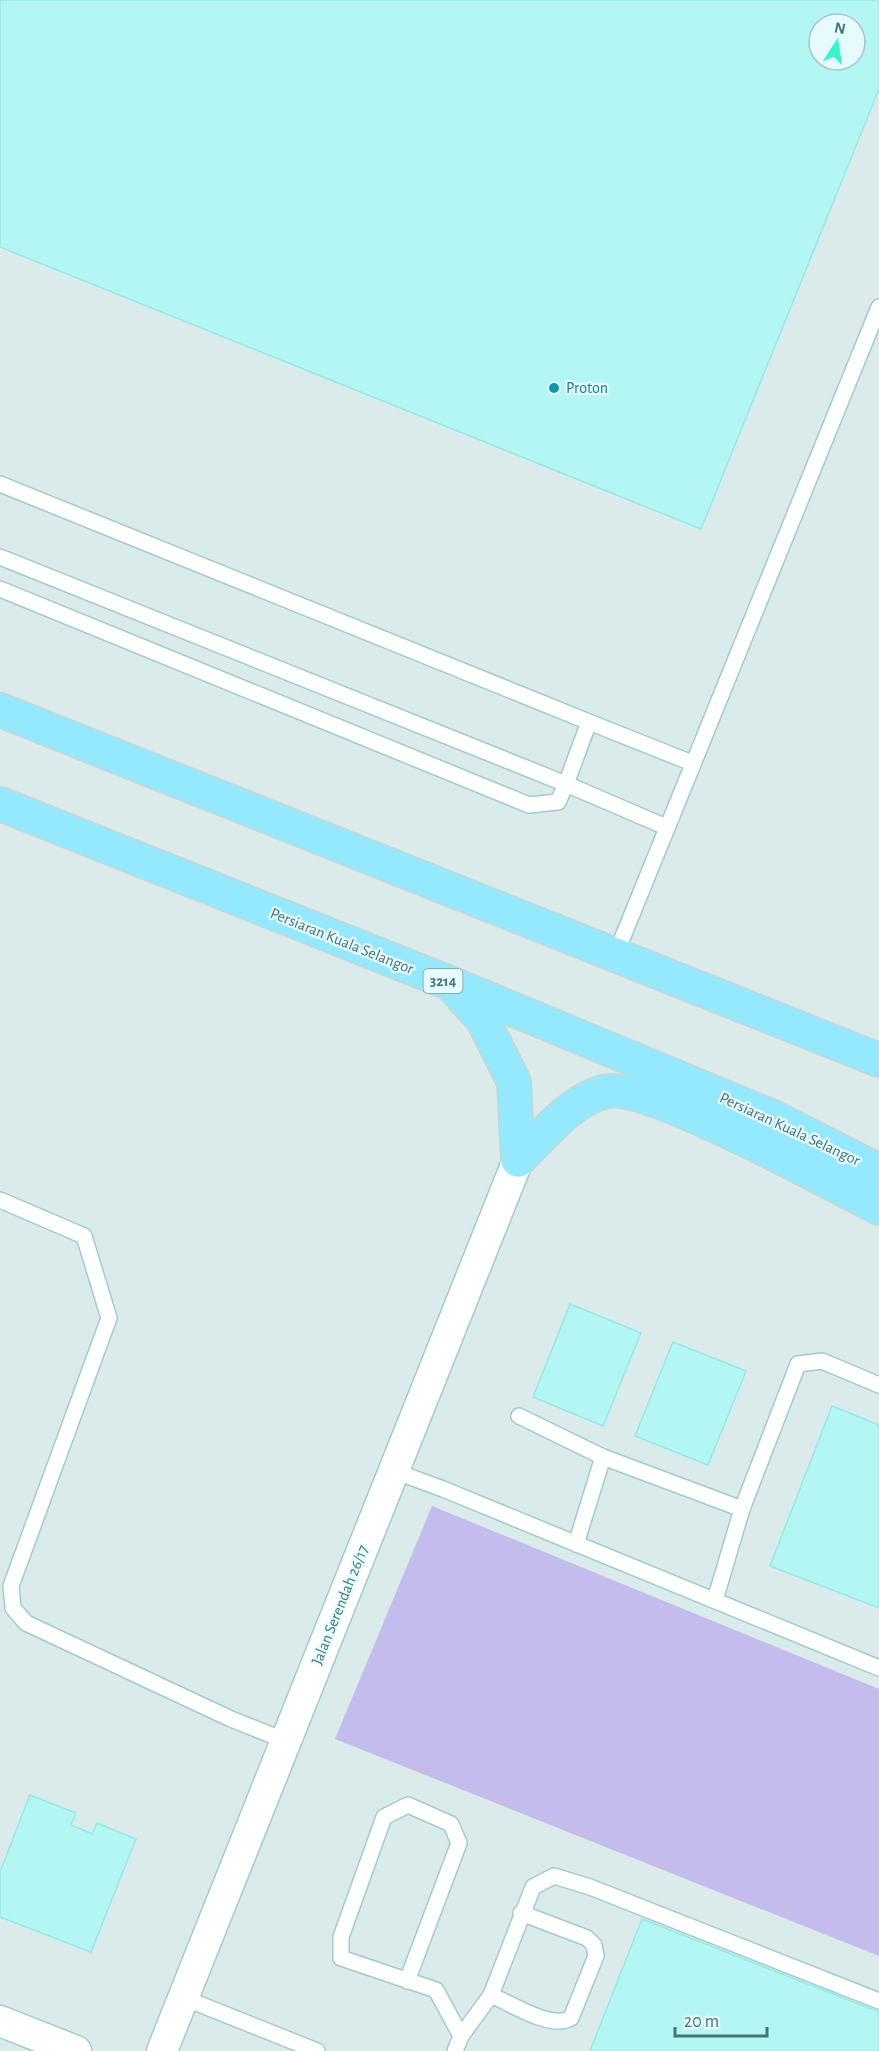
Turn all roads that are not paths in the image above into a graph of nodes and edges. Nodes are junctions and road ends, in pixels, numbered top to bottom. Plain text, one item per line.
1 (879, 308) edge
2 (0, 484) edge
3 (0, 558) edge
4 (0, 589) edge
5 (0, 710) edge
6 (589, 722) junction
7 (692, 763) junction
8 (566, 784) junction
9 (0, 804) edge
10 (666, 827) junction
11 (615, 956) junction
12 (452, 984) junction
13 (879, 1060) edge
14 (518, 1160) junction
15 (879, 1171) edge
16 (0, 1200) edge
17 (879, 1208) edge
18 (879, 1385) edge
19 (519, 1416) dead end
20 (603, 1457) junction
21 (394, 1471) junction
22 (742, 1509) junction
23 (576, 1544) junction
24 (715, 1600) junction
25 (879, 1668) edge
26 (286, 1741) junction
27 (521, 1913) junction
28 (407, 1981) junction
29 (491, 1995) junction
30 (184, 1998) junction
31 (879, 2001) edge
32 (0, 2020) edge
33 (461, 2036) junction
34 (76, 2051) edge
35 (162, 2051) edge
36 (317, 2051) edge
37 (455, 2051) edge

1 - 7 lane
2 - 6 lane
3 - 8 lane
4 - 8 lane
5 - 11 main road
6 - 7 lane
6 - 8 lane
7 - 10 lane
8 - 10 lane
9 - 12 main road, Persiaran Kuala Selangor / 3214
10 - 11 lane
11 - 13 main road
12 - 14 main road
12 - 15 main road, Persiaran Kuala Selangor / 3214
14 - 17 main road
14 - 21 street, Jalan Serendah 26/17
16 - 26 lane
18 - 22 lane
19 - 20 lane
20 - 22 lane
20 - 23 lane
21 - 23 lane
21 - 26 street, Jalan Serendah 26/17
22 - 24 lane
23 - 24 lane
24 - 25 lane
26 - 30 street, Jalan Serendah 26/17
27 - 29 lane
27 - 29 lane
27 - 31 lane
28 - 28 lane
28 - 33 lane
29 - 33 lane
30 - 35 street, Jalan Serendah 26/17
30 - 36 lane
32 - 34 street
33 - 37 lane

